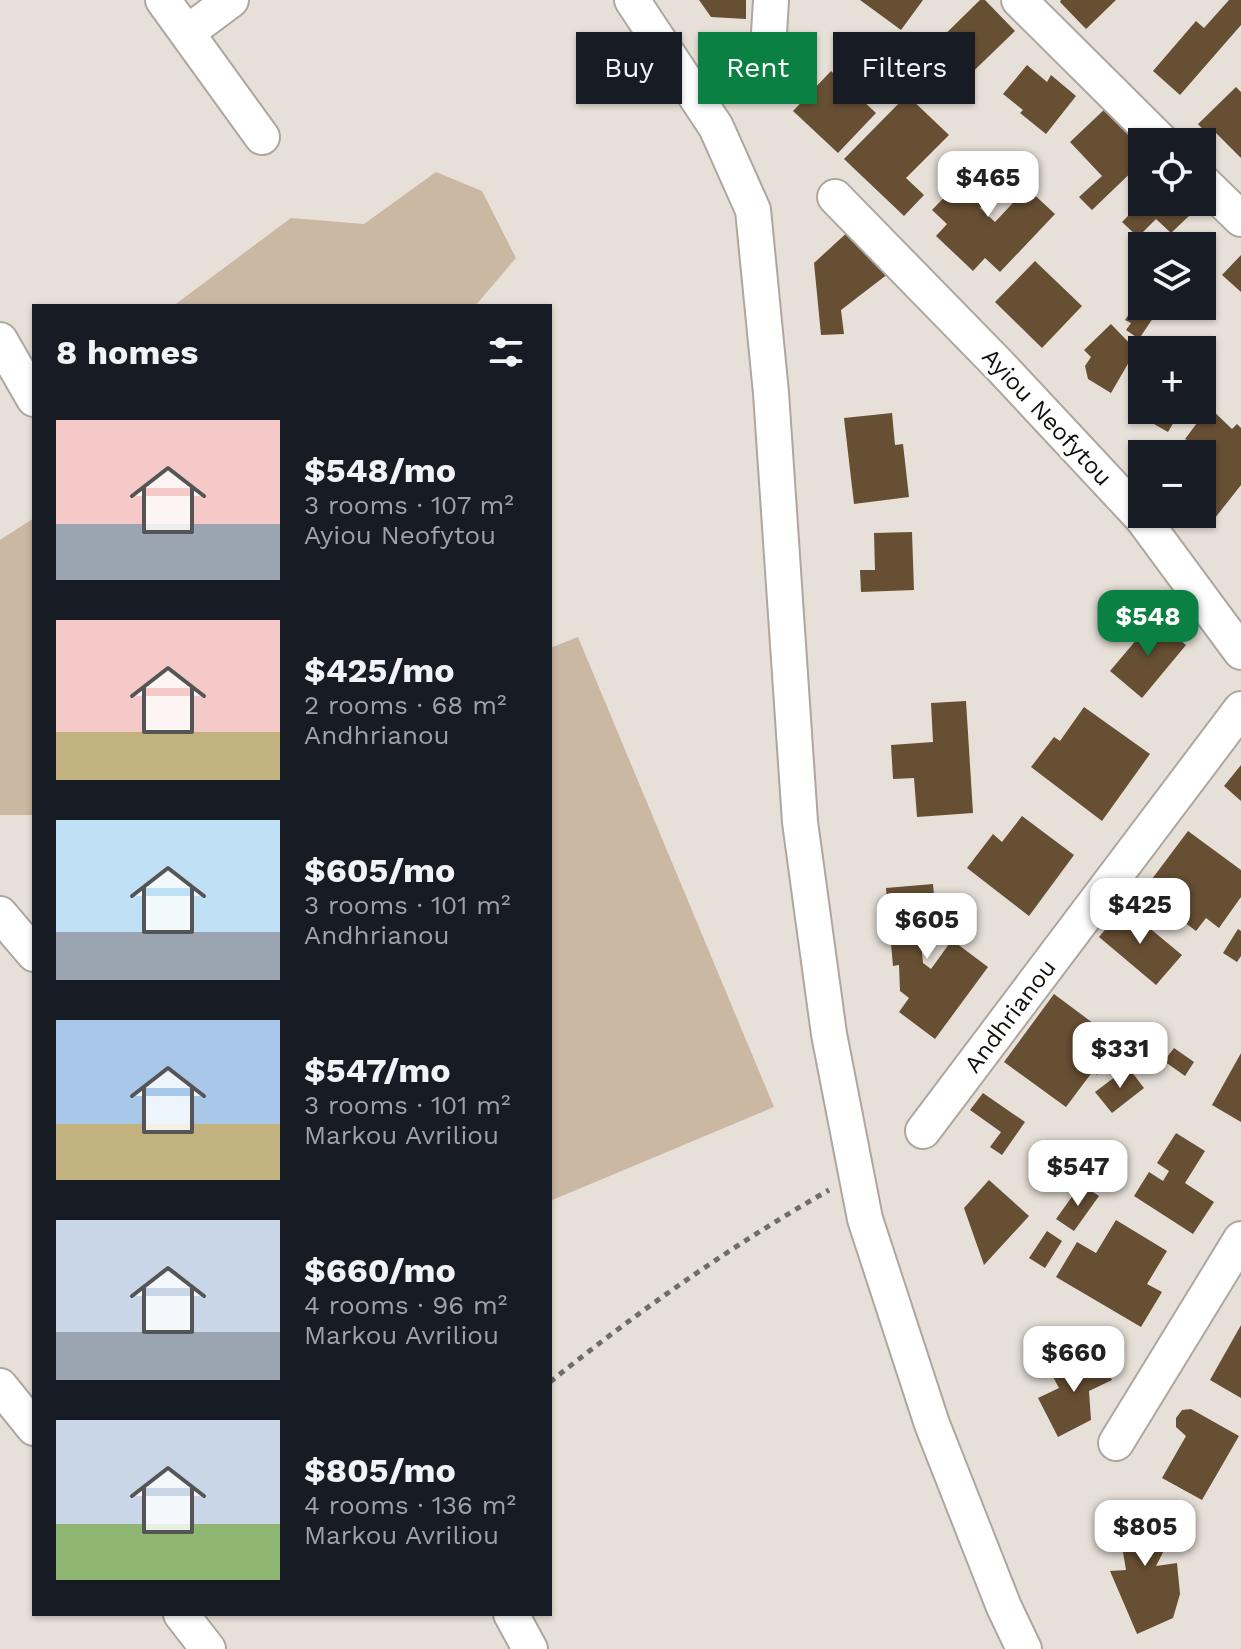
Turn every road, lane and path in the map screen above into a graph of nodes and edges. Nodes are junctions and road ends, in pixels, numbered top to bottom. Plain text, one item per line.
1 (163, 0) edge
2 (231, 0) edge
3 (632, 0) edge
4 (771, 0) edge
5 (1031, 5) edge
6 (188, 32) junction
7 (769, 32) edge
8 (1149, 128) edge
9 (262, 137) dead end
10 (1216, 195) edge
11 (835, 197) dead end
12 (1241, 219) edge
13 (0, 340) edge
14 (32, 396) edge
15 (1241, 652) edge
16 (1241, 709) edge
17 (0, 914) edge
18 (32, 952) edge
19 (923, 1131) dead end
20 (857, 1174) junction
21 (1241, 1239) edge
22 (552, 1380) edge
23 (0, 1386) edge
24 (31, 1418) edge
25 (1116, 1443) dead end
26 (183, 1616) edge
27 (512, 1616) edge
28 (208, 1649) edge
29 (530, 1649) edge
30 (1024, 1649) edge

1 - 6 street
2 - 6 street
3 - 20 street
4 - 7 street
5 - 8 street
6 - 9 street
10 - 12 street
11 - 15 street, Ayiou Neofytou
13 - 14 street
16 - 19 street, Andhrianou
17 - 18 street
20 - 22 path
20 - 30 street
21 - 25 street
23 - 24 street
26 - 28 street
27 - 29 street

